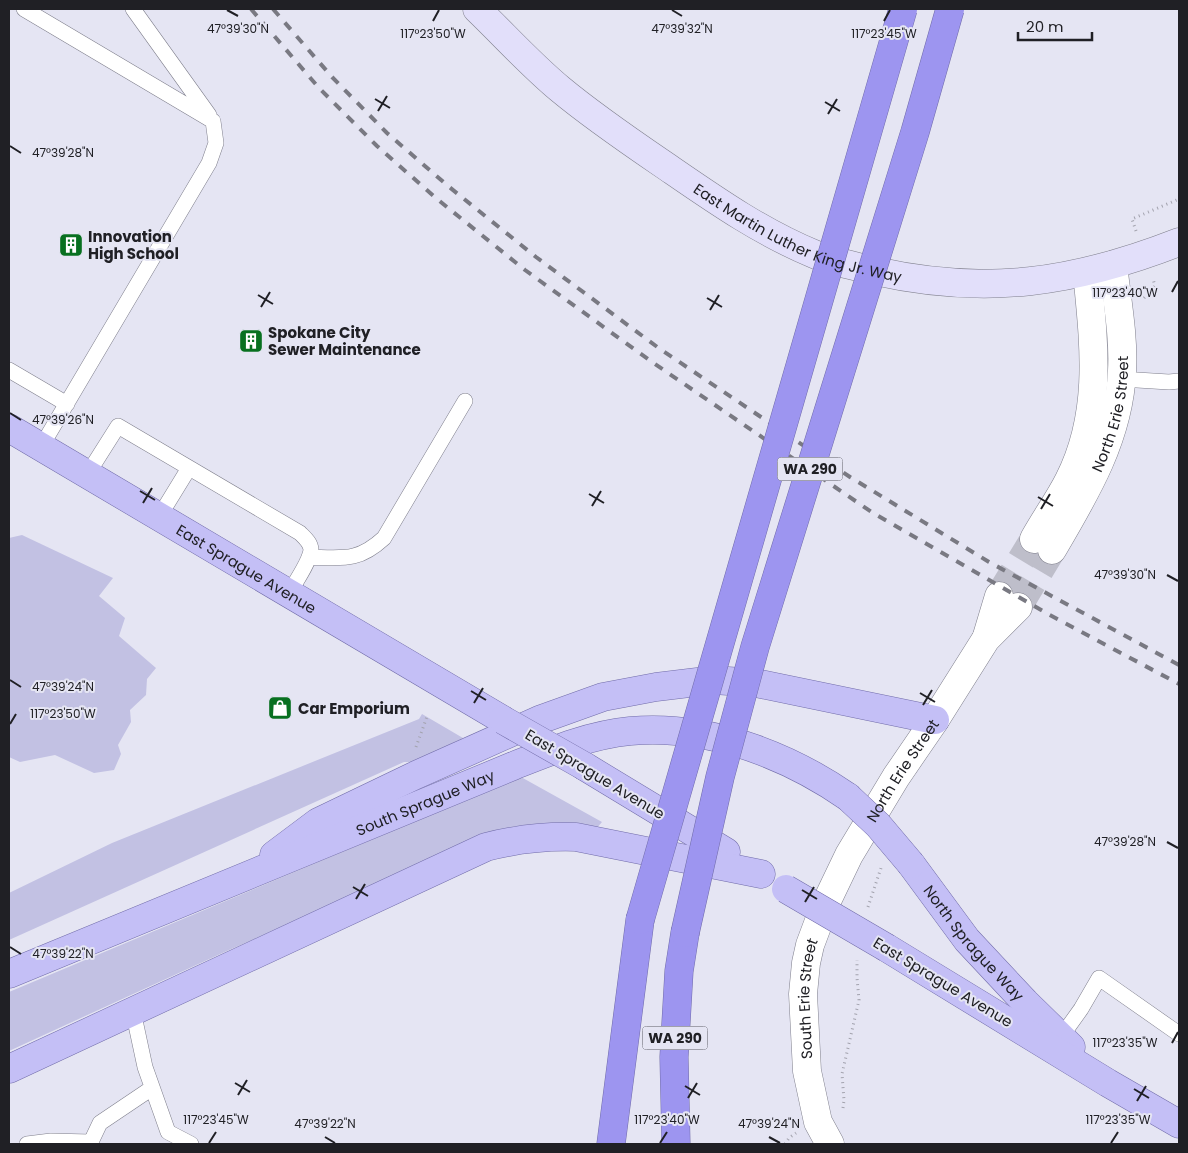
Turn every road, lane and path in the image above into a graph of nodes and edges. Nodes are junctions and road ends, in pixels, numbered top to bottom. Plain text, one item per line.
1 (24, 9) edge
2 (132, 9) edge
3 (477, 9) edge
4 (903, 9) edge
5 (950, 9) edge
6 (213, 121) junction
7 (1179, 199) edge
8 (1132, 219) dead end
9 (1179, 242) edge
10 (1114, 265) junction
11 (1088, 272) junction
12 (9, 370) edge
13 (1121, 379) junction
14 (1179, 381) edge
15 (466, 401) dead end
16 (67, 404) junction
17 (9, 428) edge
18 (41, 447) junction
19 (189, 468) junction
20 (87, 475) junction
21 (159, 517) junction
22 (309, 557) junction
23 (289, 594) junction
24 (1008, 601) tunnel mouth
25 (428, 714) dead end
26 (935, 720) junction
27 (412, 755) dead end
28 (848, 797) joint
29 (761, 874) junction
30 (238, 881) junction
31 (825, 905) joint
32 (9, 974) edge
33 (133, 1011) junction
34 (1179, 1034) edge
35 (1061, 1037) junction
36 (624, 1049) junction
37 (9, 1069) edge
38 (1108, 1083) junction
39 (152, 1088) junction
40 (1179, 1124) edge
41 (824, 1133) edge
42 (792, 1135) dead end
43 (90, 1143) edge
44 (27, 1144) edge
45 (190, 1144) edge
46 (610, 1144) edge
47 (630, 1144) edge
48 (676, 1144) edge
49 (785, 1144) edge

1 - 6 lane
2 - 6 lane
3 - 11 street, East Martin Luther King Jr. Way
4 - 36 highway, WA 290, bridge
5 - 48 highway, WA 290, bridge
6 - 16 lane
7 - 8 path
9 - 10 street, East Martin Luther King Jr. Way
10 - 11 street, East Martin Luther King Jr. Way
10 - 13 street, North Erie Street
11 - 13 street, North Erie Street
12 - 16 lane
13 - 14 lane
15 - 22 lane
16 - 18 lane
17 - 18 main road, East Sprague Avenue
18 - 20 main road, East Sprague Avenue
19 - 20 lane
19 - 21 lane
19 - 22 lane
20 - 21 main road, East Sprague Avenue
21 - 23 main road, East Sprague Avenue
22 - 23 lane
23 - 29 main road, East Sprague Avenue, bridge
24 - 26 street, North Erie Street
25 - 27 path
26 - 30 main road
26 - 31 street, North Erie Street
28 - 30 main road, South Sprague Way
28 - 35 main road, North Sprague Way, bridge
29 - 33 main road
29 - 38 main road, East Sprague Avenue, bridge
30 - 32 main road, South Sprague Way
31 - 41 street, South Erie Street
33 - 37 main road
33 - 39 lane
34 - 35 lane
35 - 38 main road, North Sprague Way
36 - 46 highway
36 - 47 highway
38 - 40 main road, East Sprague Avenue
39 - 43 lane
39 - 45 lane
42 - 49 path
43 - 44 lane

